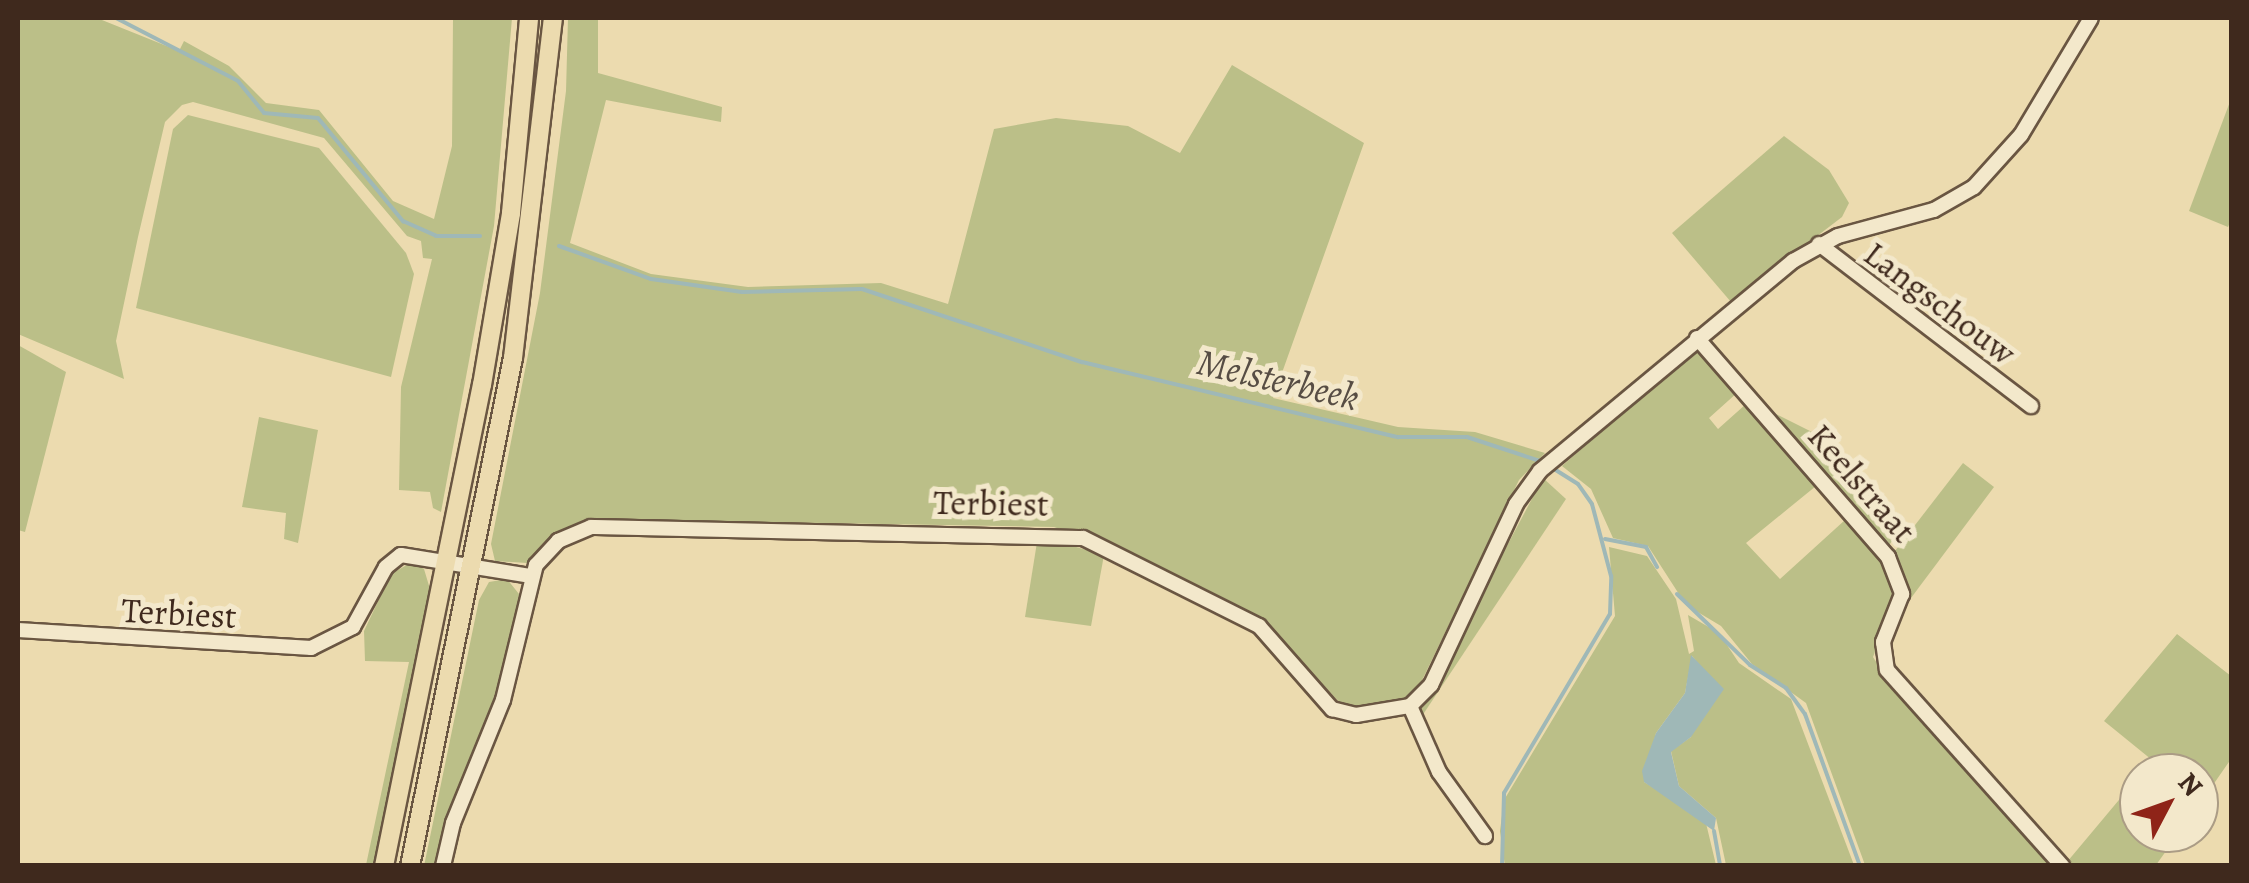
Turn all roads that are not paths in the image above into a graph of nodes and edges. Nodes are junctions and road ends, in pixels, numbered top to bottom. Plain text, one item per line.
1 (529, 18) edge
2 (553, 18) edge
3 (2091, 18) edge
4 (1818, 244) junction
5 (1697, 338) junction
6 (2030, 406) dead end
7 (445, 562) junction
8 (471, 567) junction
9 (531, 576) junction
10 (18, 630) edge
11 (1410, 706) junction
12 (1485, 836) dead end
13 (384, 866) edge
14 (410, 866) edge
15 (443, 866) edge
16 (2062, 866) edge

1 - 7 main road
2 - 8 main road
3 - 4 street
4 - 5 street
4 - 6 street, Langschouw
5 - 11 street
5 - 16 street, Keelstraat
7 - 8 street, Terbiest
7 - 10 street, Terbiest
7 - 13 main road
8 - 9 street, Terbiest
8 - 14 main road
9 - 11 street, Terbiest
9 - 15 street, Terbiest
11 - 12 street

